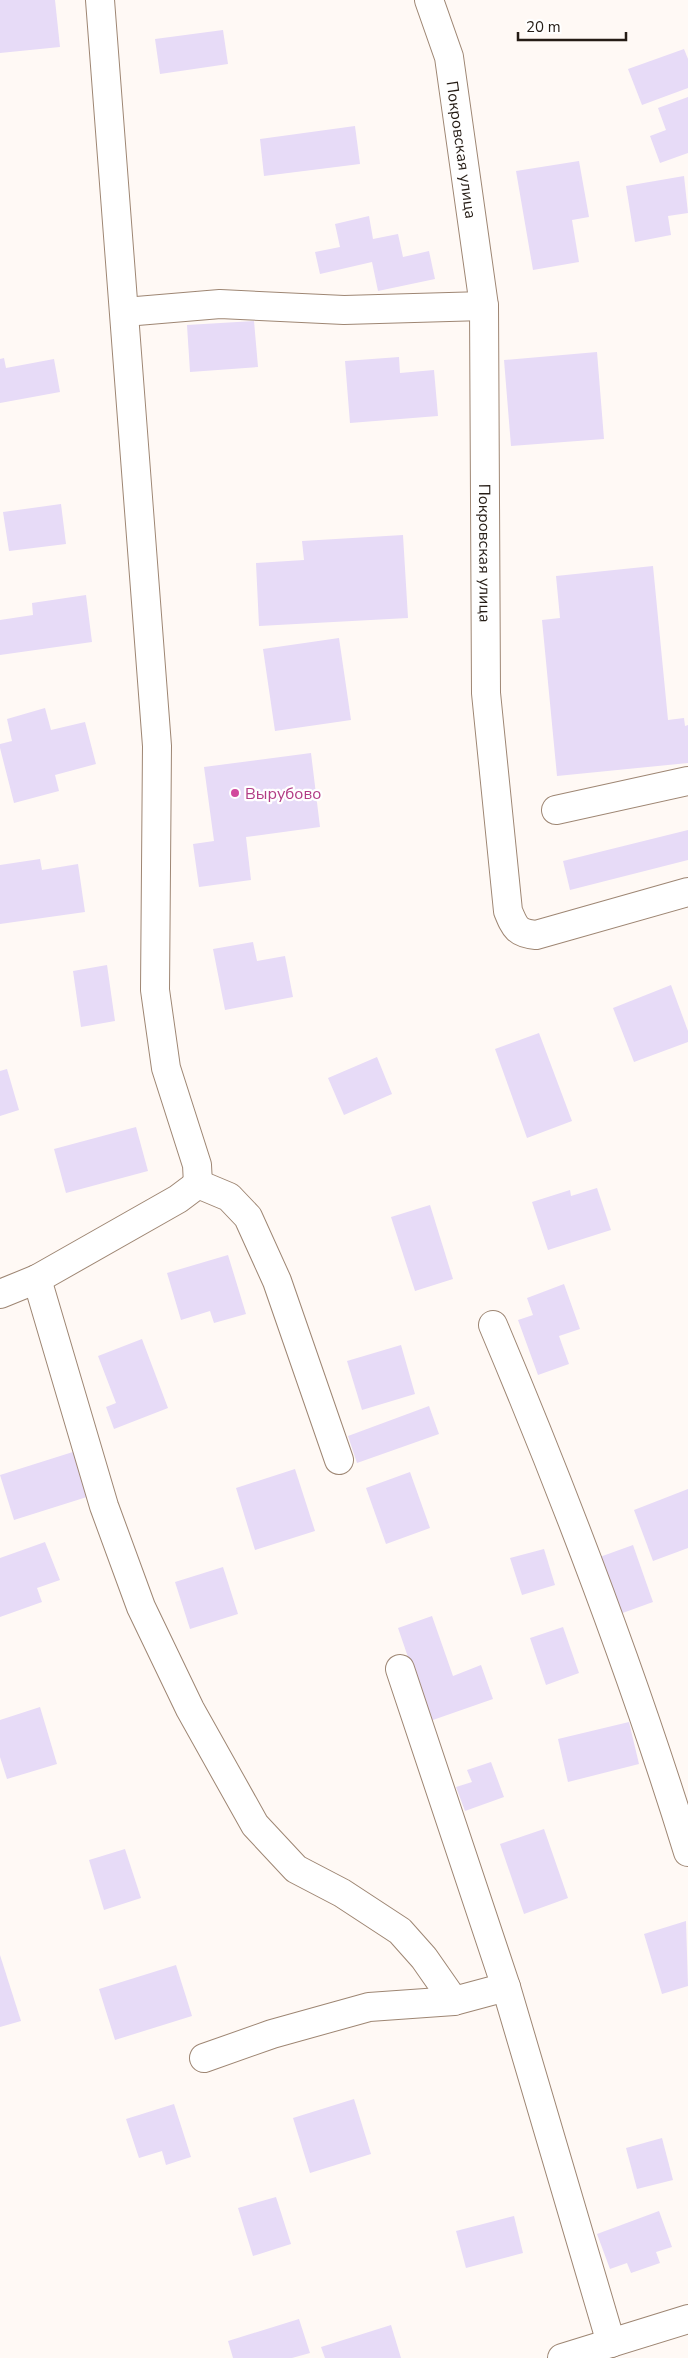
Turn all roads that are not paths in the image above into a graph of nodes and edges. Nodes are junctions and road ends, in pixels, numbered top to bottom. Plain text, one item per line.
1 (100, 0) edge
2 (429, 0) edge
3 (484, 306) junction
4 (125, 312) junction
5 (688, 781) edge
6 (556, 810) dead end
7 (688, 892) edge
8 (198, 1184) junction
9 (37, 1279) junction
10 (0, 1294) edge
11 (493, 1326) dead end
12 (339, 1460) dead end
13 (400, 1669) dead end
14 (688, 1852) edge
15 (506, 1987) junction
16 (454, 2001) junction
17 (204, 2058) dead end
18 (688, 2319) edge
19 (611, 2342) junction
20 (562, 2358) edge

1 - 4 street
2 - 3 street, Покровская улица
3 - 4 street
3 - 7 street, Покровская улица
4 - 8 street
5 - 6 street
8 - 9 street
8 - 12 street
9 - 10 street
9 - 16 street
11 - 14 street
13 - 15 street
15 - 16 street
15 - 19 street
16 - 17 street
18 - 19 street
19 - 20 street

